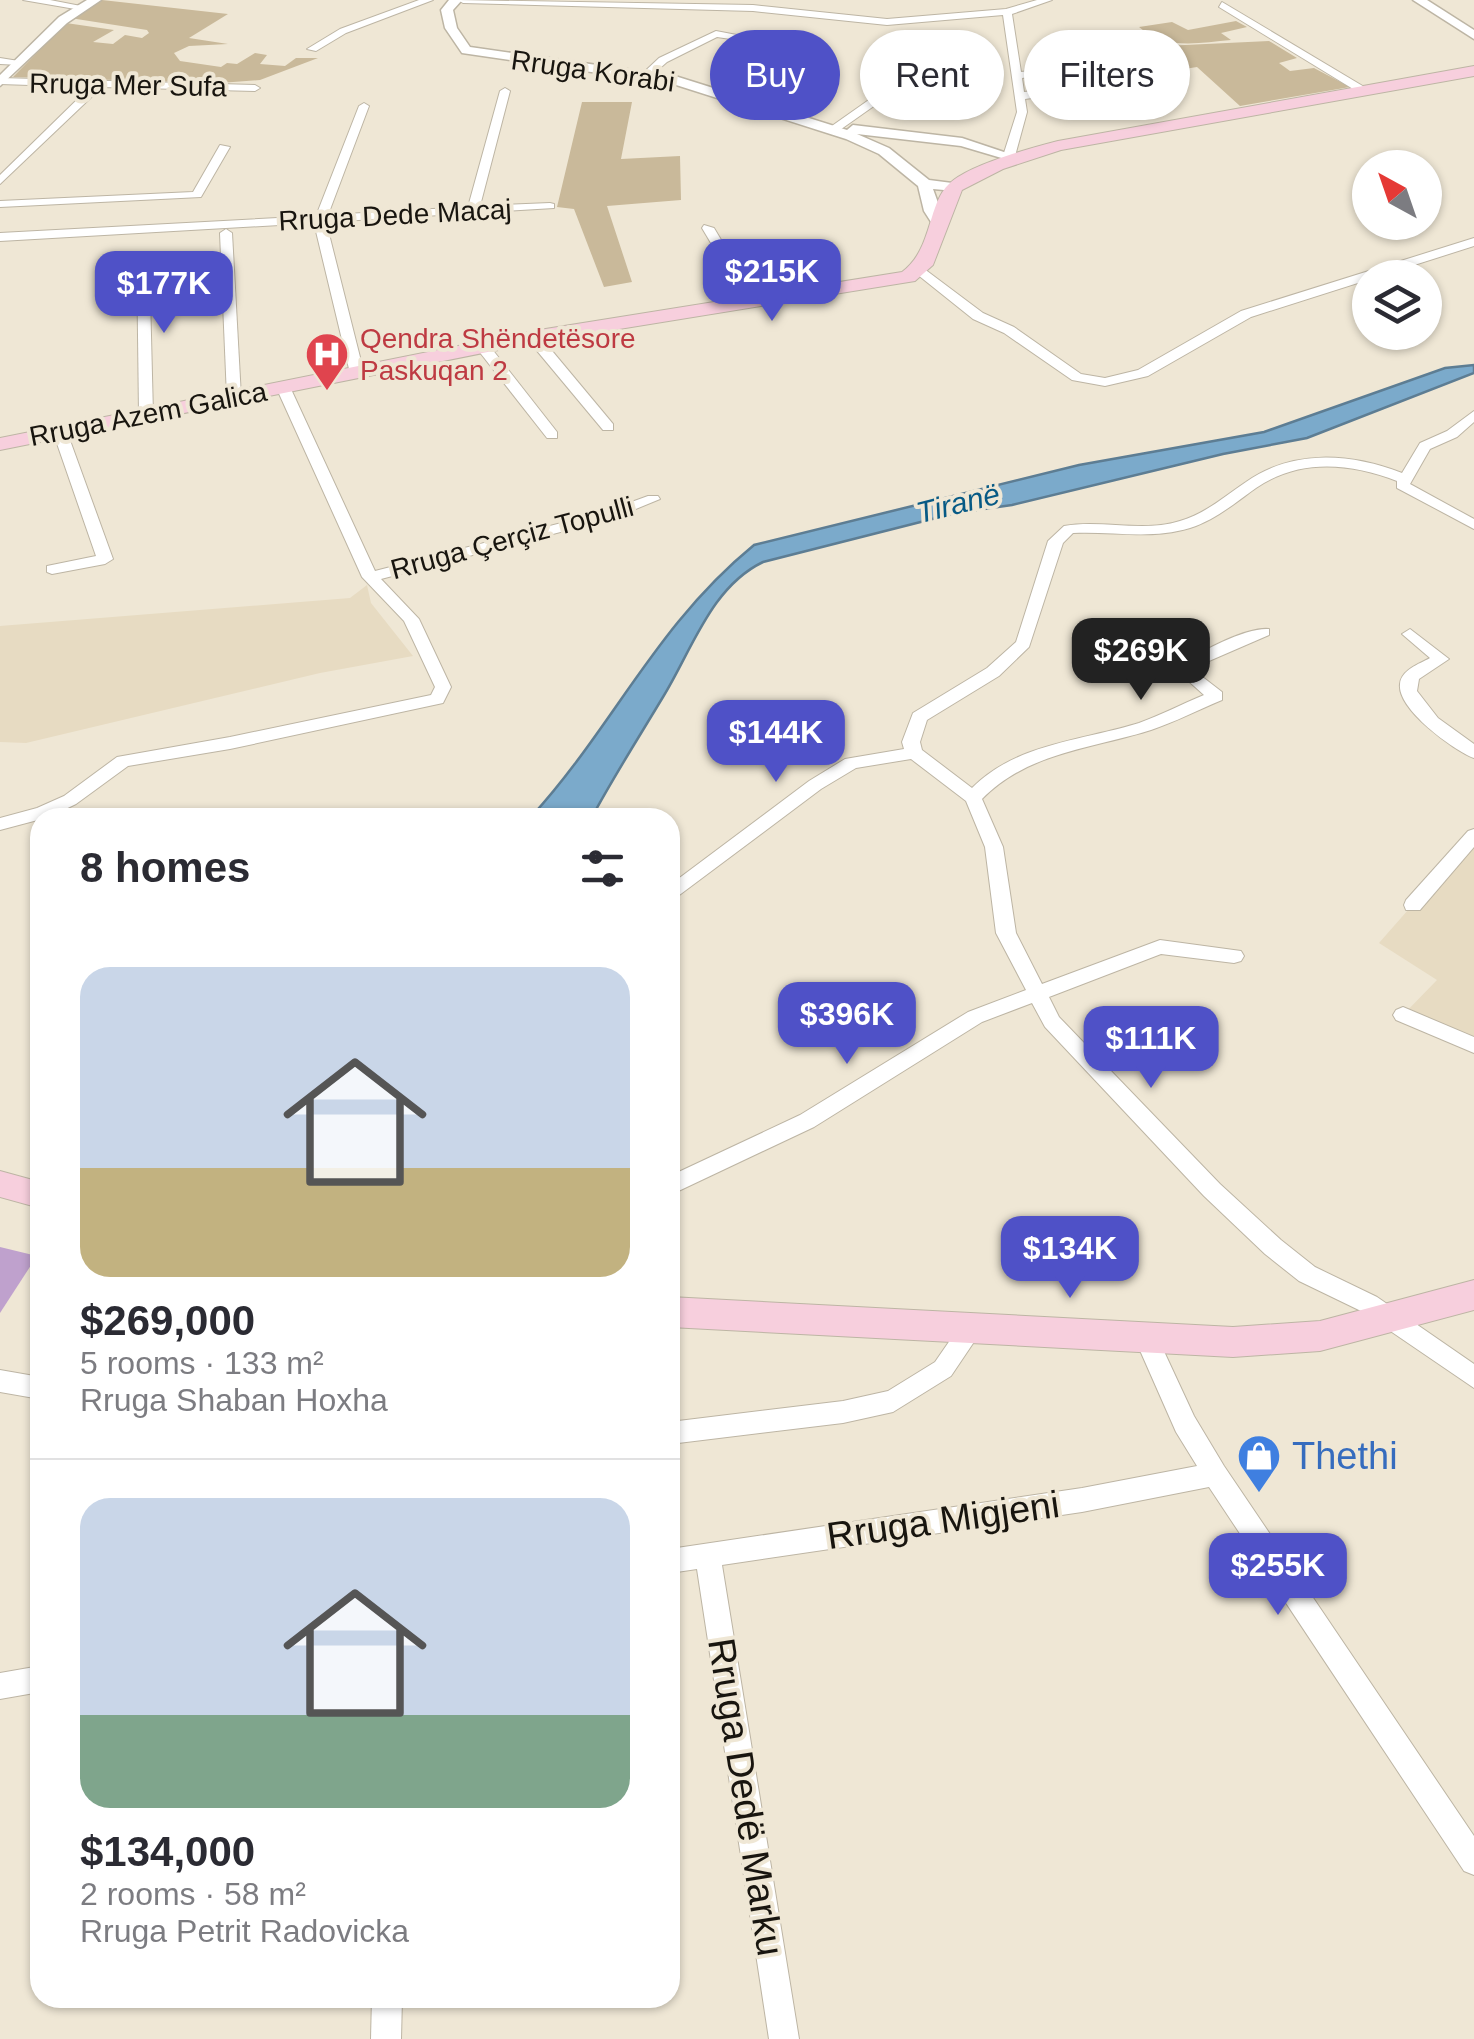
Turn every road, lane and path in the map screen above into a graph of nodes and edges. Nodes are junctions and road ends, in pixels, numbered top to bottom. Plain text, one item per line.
1 (28, 0) edge
2 (95, 0) edge
3 (428, 0) edge
4 (460, 0) edge
5 (1047, 0) edge
6 (1419, 0) edge
7 (1222, 5) dead end
8 (82, 7) junction
9 (1007, 12) junction
10 (1474, 35) edge
11 (710, 37) edge
12 (312, 49) dead end
13 (0, 62) edge
14 (20, 62) junction
15 (1474, 72) edge
16 (647, 74) junction
17 (1024, 75) edge
18 (1018, 76) junction
19 (0, 82) edge
20 (99, 84) junction
21 (255, 88) dead end
22 (1362, 90) junction
23 (505, 91) dead end
24 (1020, 96) junction
25 (1024, 96) edge
26 (364, 106) dead end
27 (860, 111) edge
28 (833, 130) junction
29 (224, 147) dead end
30 (1012, 157) junction
31 (0, 181) edge
32 (925, 184) junction
33 (955, 187) junction
34 (0, 204) edge
35 (550, 206) dead end
36 (473, 211) junction
37 (321, 218) junction
38 (938, 222) junction
39 (708, 228) dead end
40 (226, 233) dead end
41 (0, 237) edge
42 (1474, 242) edge
43 (143, 256) dead end
44 (919, 272) junction
45 (752, 302) junction
46 (532, 337) junction
47 (482, 347) junction
48 (357, 372) junction
49 (283, 387) junction
50 (234, 397) junction
51 (146, 415) junction
52 (1472, 421) edge
53 (608, 427) dead end
54 (60, 432) junction
55 (552, 435) dead end
56 (0, 444) edge
57 (1406, 478) junction
58 (654, 499) dead end
59 (1474, 525) edge
60 (52, 568) dead end
61 (370, 577) junction
62 (1263, 632) dead end
63 (1410, 634) dead end
64 (1474, 752) edge
65 (914, 753) junction
66 (972, 798) junction
67 (52, 808) edge
68 (30, 816) edge
69 (0, 824) edge
70 (1474, 836) edge
71 (680, 886) edge
72 (1413, 905) dead end
73 (1234, 956) dead end
74 (1038, 996) junction
75 (1402, 1015) dead end
76 (1474, 1045) edge
77 (680, 1181) edge
78 (0, 1184) edge
79 (30, 1193) edge
80 (1474, 1295) edge
81 (680, 1312) edge
82 (1390, 1318) junction
83 (972, 1327) junction
84 (1147, 1339) junction
85 (1474, 1376) edge
86 (0, 1381) edge
87 (30, 1386) edge
88 (680, 1431) edge
89 (1215, 1474) junction
90 (708, 1554) junction
91 (680, 1559) edge
92 (30, 1681) edge
93 (0, 1686) edge
94 (1474, 1861) edge
95 (387, 2008) edge
96 (386, 2039) edge
97 (784, 2039) edge

1 - 8 street
2 - 8 street
3 - 12 street
4 - 9 street
4 - 16 street, Rruga Korabi
5 - 9 street
6 - 10 street
7 - 22 street
8 - 14 street
9 - 18 street
11 - 16 street
13 - 14 street
14 - 19 street
15 - 22 main road
16 - 28 street, Rruga Korabi
17 - 18 street
18 - 24 street
19 - 20 street, Rruga Mer Sufa
20 - 21 street, Rruga Mer Sufa
20 - 31 street
22 - 30 main road
23 - 36 street
24 - 25 street
24 - 30 street
26 - 37 street
27 - 28 street
28 - 30 street
28 - 32 street
29 - 34 street
30 - 33 main road
32 - 33 street
32 - 38 street
33 - 38 main road
35 - 36 street, Rruga Dede Macaj
36 - 37 street, Rruga Dede Macaj
37 - 41 street, Rruga Dede Macaj
37 - 48 street
38 - 44 main road
39 - 45 street
40 - 50 street
42 - 44 street
43 - 51 street
44 - 45 main road, Rruga Azem Galica
45 - 46 main road, Rruga Azem Galica
46 - 47 main road, Rruga Azem Galica
46 - 53 street
47 - 48 main road, Rruga Azem Galica
47 - 55 street
48 - 49 main road, Rruga Azem Galica
49 - 50 main road, Rruga Azem Galica
49 - 61 street
50 - 51 main road, Rruga Azem Galica
51 - 54 main road, Rruga Azem Galica
52 - 57 street
54 - 56 main road, Rruga Azem Galica
54 - 60 street
57 - 59 street
57 - 65 street
58 - 61 street, Rruga Çerçiz Topulli
61 - 67 street
62 - 66 street
63 - 64 street
65 - 66 street
65 - 71 street
66 - 74 street
68 - 69 street
70 - 72 street
73 - 74 street
74 - 77 street
74 - 82 street
75 - 76 street
78 - 79 main road
80 - 82 main road
81 - 83 main road
82 - 84 main road
82 - 85 street
83 - 84 main road
83 - 88 street
84 - 89 street
86 - 87 street
89 - 90 street, Rruga Migjeni
89 - 94 street
90 - 91 street, Rruga Migjeni
90 - 97 street, Rruga Dedë Marku
92 - 93 street
95 - 96 street

